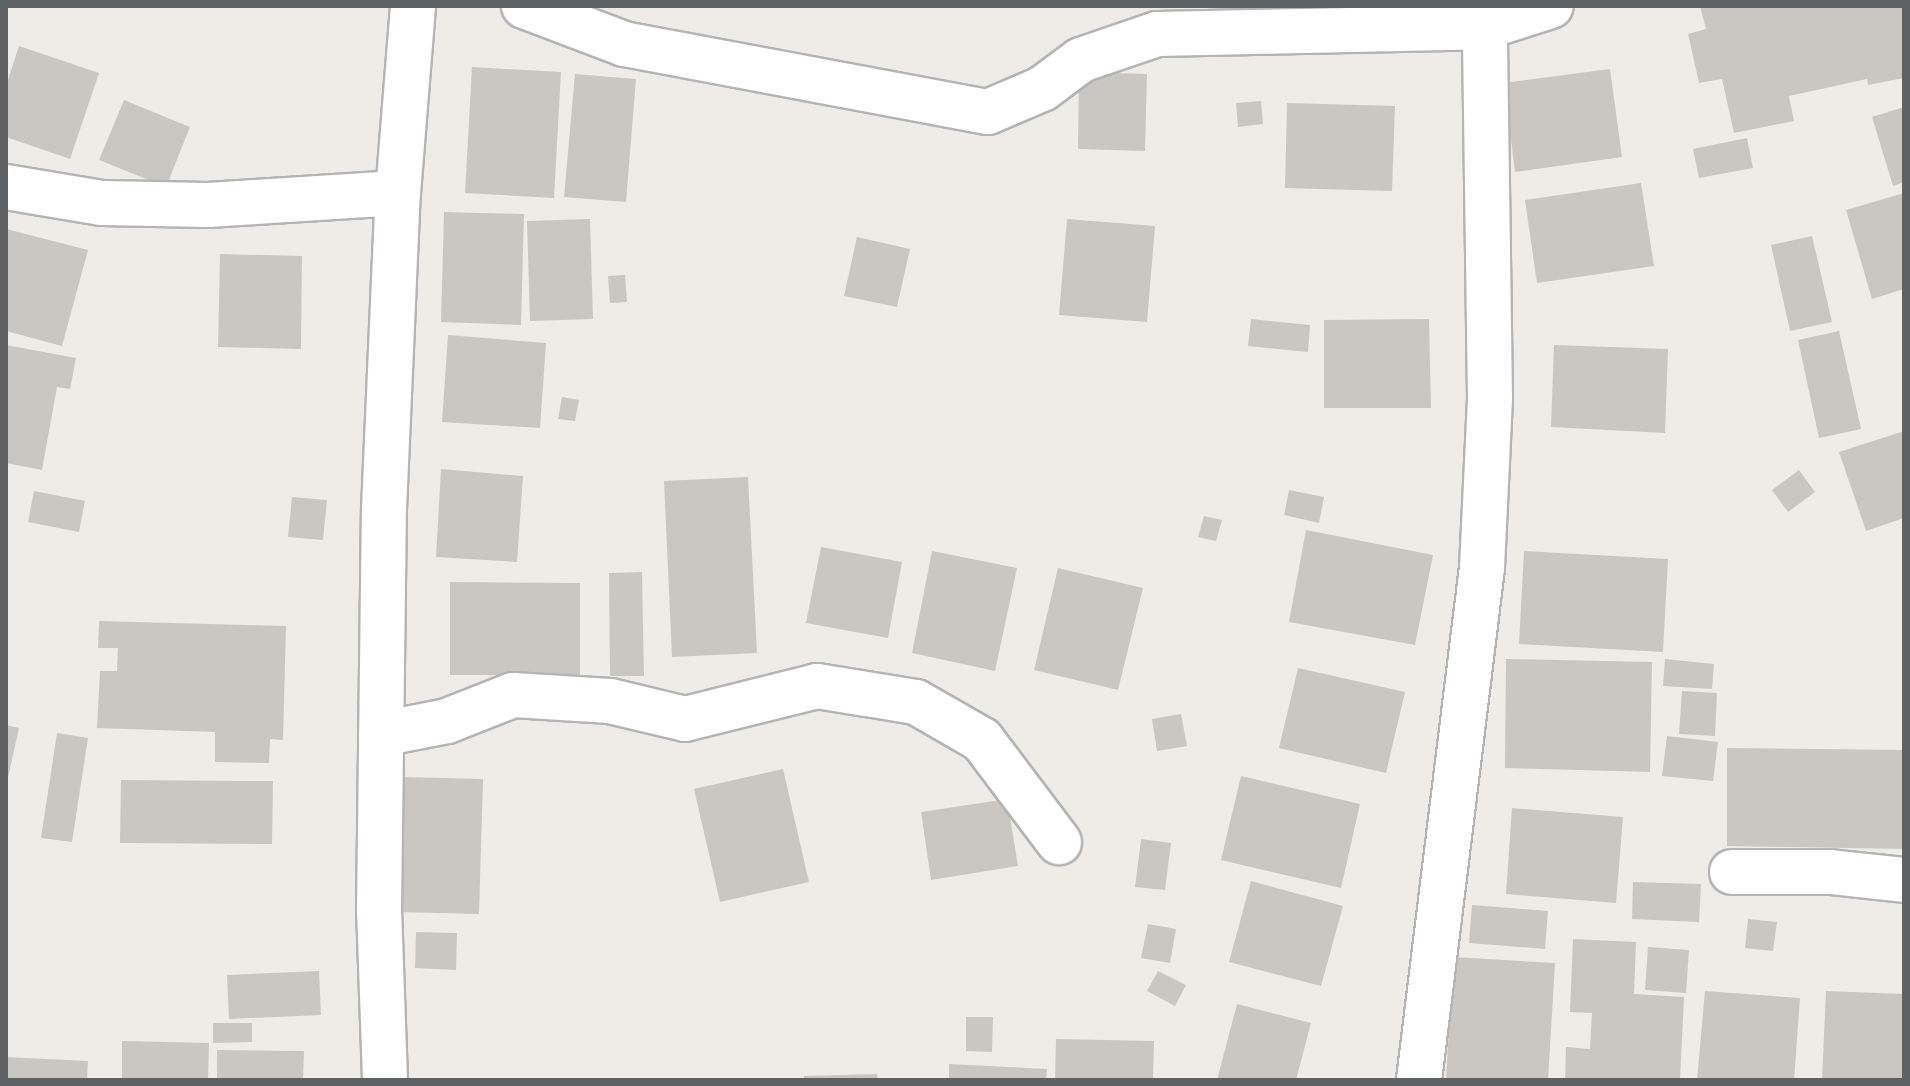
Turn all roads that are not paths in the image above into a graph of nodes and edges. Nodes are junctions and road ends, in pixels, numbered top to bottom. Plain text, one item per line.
1 (413, 6) edge
2 (524, 6) edge
3 (1551, 6) edge
4 (1485, 27) junction
5 (6, 187) edge
6 (398, 193) junction
7 (381, 734) junction
8 (1059, 842) dead end
9 (1732, 872) dead end
10 (1904, 880) edge
11 (385, 1080) edge
12 (1419, 1080) edge

1 - 6 street
2 - 4 street
3 - 4 street
4 - 12 street
5 - 6 street
6 - 7 street
7 - 8 street
7 - 11 street
9 - 10 street

